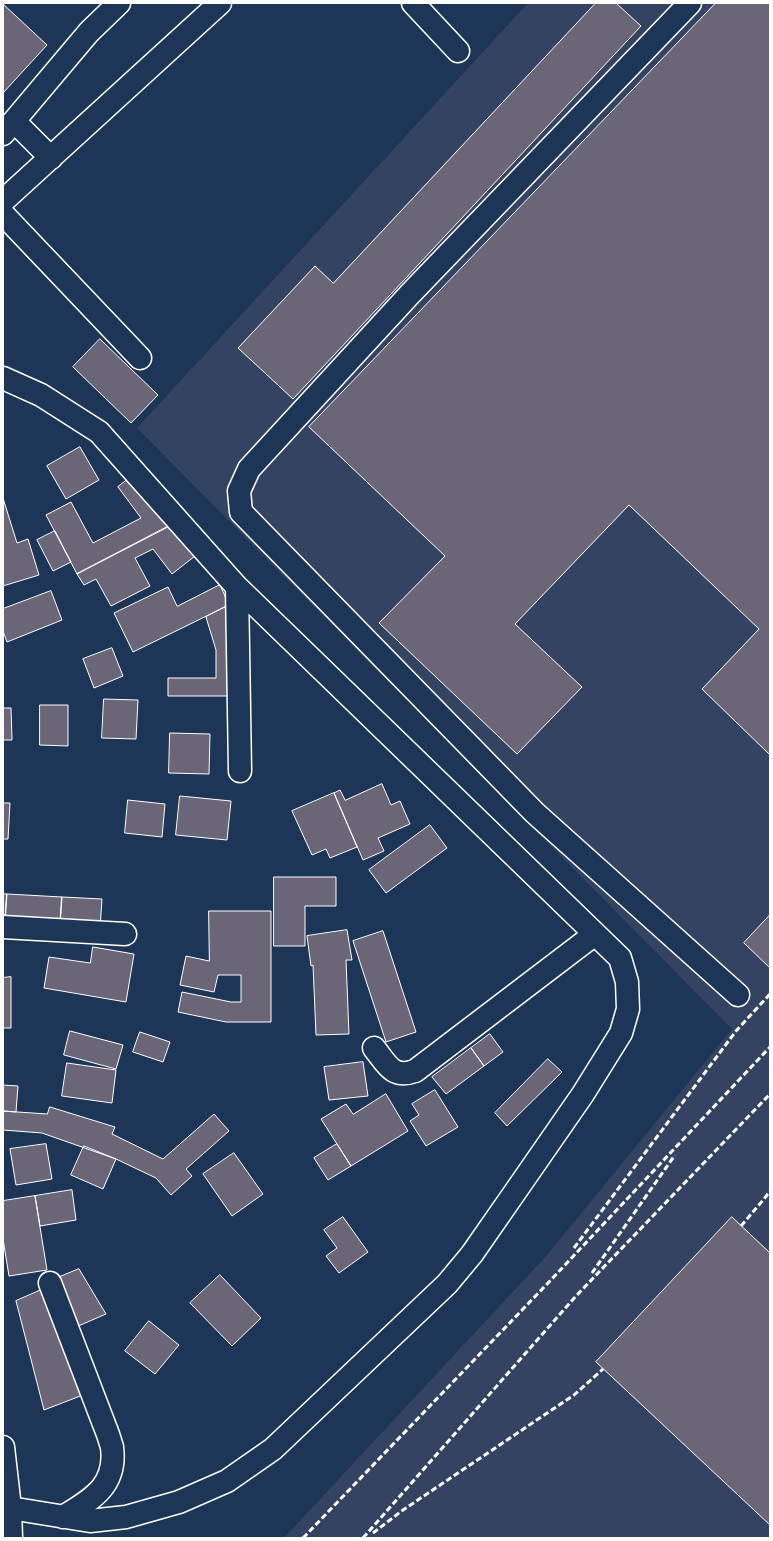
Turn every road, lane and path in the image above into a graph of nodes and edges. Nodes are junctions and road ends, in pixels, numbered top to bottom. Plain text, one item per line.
1 (119, 3) edge
2 (220, 3) edge
3 (413, 3) edge
4 (690, 3) edge
5 (458, 51) dead end
6 (9, 127) edge
7 (51, 158) junction
8 (3, 201) edge
9 (3, 214) edge
10 (140, 358) dead end
11 (3, 378) edge
12 (237, 587) junction
13 (240, 770) dead end
14 (3, 927) edge
15 (125, 934) dead end
16 (595, 934) junction
17 (738, 995) dead end
18 (374, 1048) dead end
19 (50, 1283) dead end
20 (3, 1447) edge
21 (10, 1508) junction
22 (63, 1517) junction
23 (11, 1538) edge

1 - 6 street
2 - 7 street
3 - 5 street
4 - 17 street
6 - 7 street
7 - 8 street
9 - 10 street
11 - 12 street
12 - 13 street
12 - 16 street
14 - 15 street
16 - 18 street
16 - 22 street
19 - 22 street
20 - 21 street
21 - 22 street
21 - 23 street

